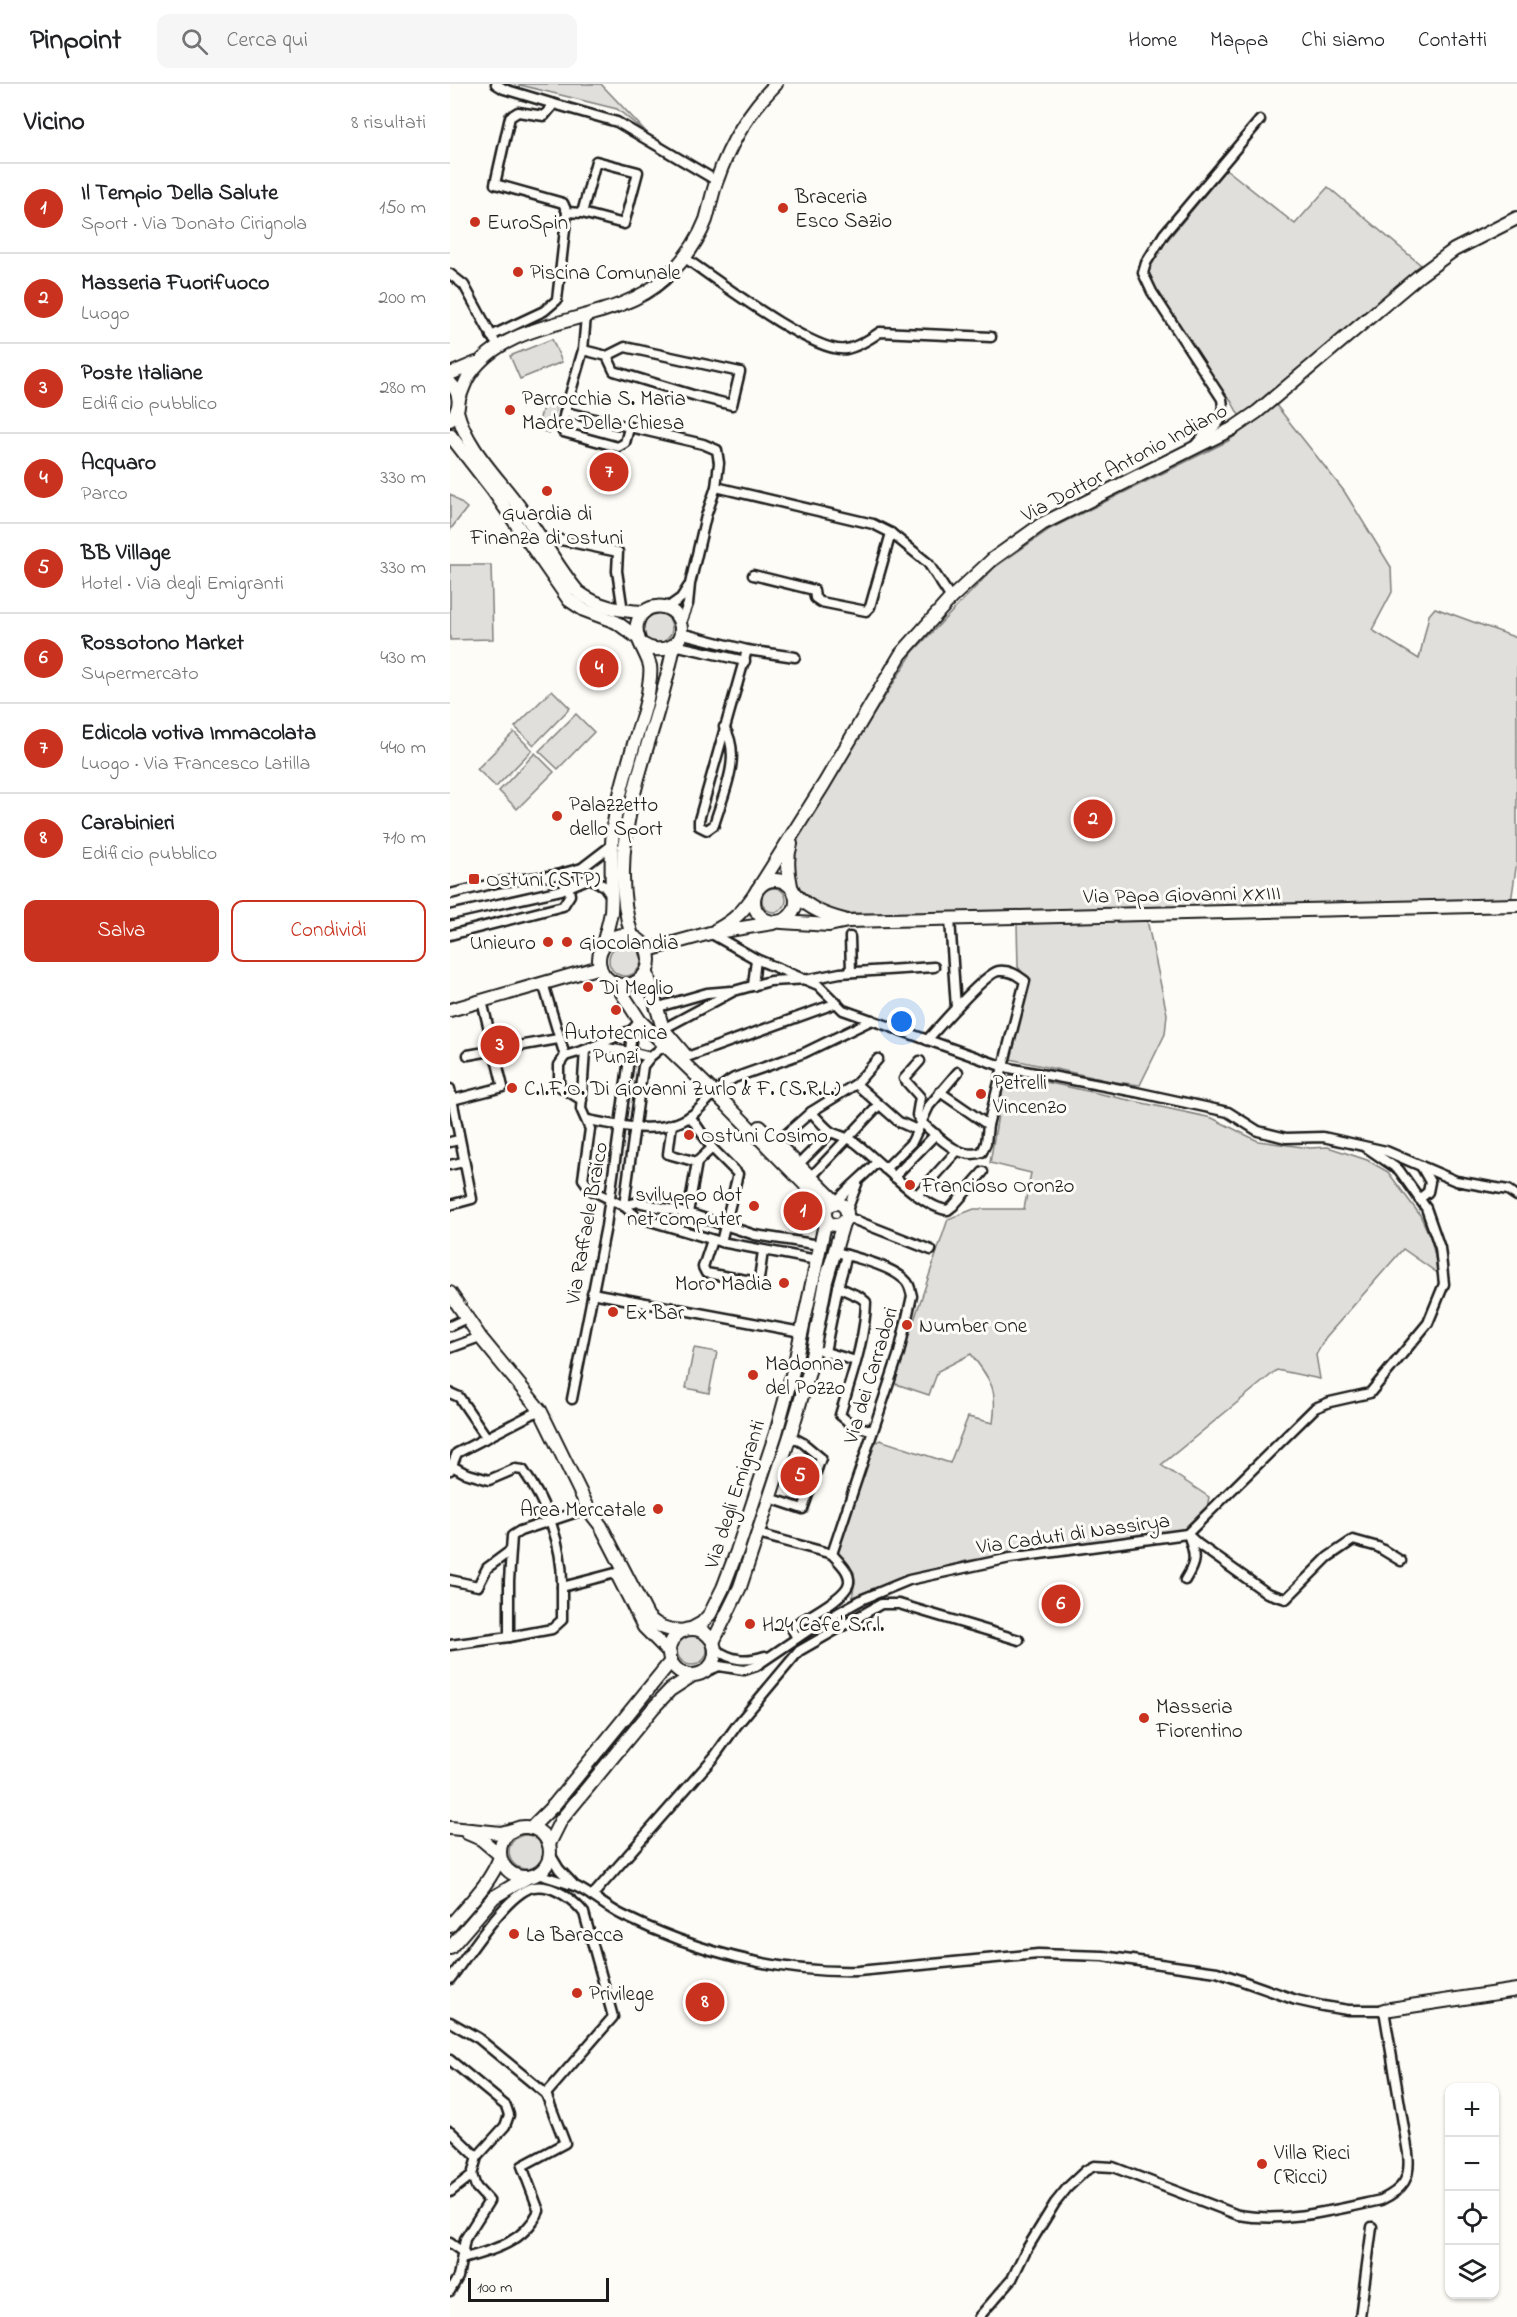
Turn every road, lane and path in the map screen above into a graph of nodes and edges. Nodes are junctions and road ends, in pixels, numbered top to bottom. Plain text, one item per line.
1 (496, 84) edge
2 (776, 84) edge
3 (554, 104) junction
4 (1260, 120) dead end
5 (717, 181) junction
6 (567, 212) junction
7 (582, 213) junction
8 (1517, 218) edge
9 (685, 258) junction
10 (450, 274) edge
11 (585, 316) junction
12 (491, 336) junction
13 (991, 337) dead end
14 (497, 348) junction
15 (583, 350) junction
16 (607, 356) junction
17 (482, 360) junction
18 (450, 374) edge
19 (450, 383) edge
20 (455, 410) edge
21 (565, 412) junction
22 (629, 428) junction
23 (450, 435) edge
24 (1193, 450) junction
25 (716, 487) junction
26 (891, 533) junction
27 (542, 541) junction
28 (753, 575) dead end
29 (690, 584) junction
30 (951, 598) junction
31 (667, 608) junction
32 (623, 611) junction
33 (644, 612) junction
34 (681, 629) junction
35 (640, 641) junction
36 (674, 645) junction
37 (747, 650) junction
38 (795, 657) dead end
39 (745, 661) junction
40 (724, 727) junction
41 (794, 834) junction
42 (612, 845) junction
43 (566, 873) junction
44 (569, 887) junction
45 (757, 890) junction
46 (793, 891) junction
47 (450, 894) edge
48 (611, 897) junction
49 (1517, 905) edge
50 (450, 915) edge
51 (950, 919) junction
52 (848, 921) junction
53 (778, 922) junction
54 (710, 933) junction
55 (450, 935) edge
56 (632, 936) junction
57 (850, 937) dead end
58 (602, 948) junction
59 (648, 950) junction
60 (756, 959) junction
61 (600, 967) junction
62 (934, 967) dead end
63 (851, 972) junction
64 (647, 973) junction
65 (805, 980) junction
66 (543, 983) junction
67 (616, 984) junction
68 (753, 986) junction
69 (734, 991) junction
70 (482, 1001) junction
71 (837, 1003) junction
72 (655, 1008) junction
73 (956, 1008) junction
74 (450, 1010) edge
75 (872, 1020) junction
76 (636, 1025) junction
77 (663, 1029) junction
78 (558, 1039) junction
79 (927, 1040) junction
80 (665, 1045) junction
81 (596, 1046) junction
82 (494, 1050) junction
83 (585, 1050) junction
84 (630, 1052) junction
85 (468, 1055) dead end
86 (565, 1056) junction
87 (650, 1057) junction
88 (687, 1057) junction
89 (878, 1059) dead end
90 (920, 1061) dead end
91 (1004, 1068) junction
92 (958, 1072) dead end
93 (856, 1084) junction
94 (450, 1089) edge
95 (717, 1090) junction
96 (940, 1092) junction
97 (452, 1100) junction
98 (582, 1100) junction
99 (878, 1106) junction
100 (811, 1112) junction
101 (690, 1116) junction
102 (453, 1118) edge
103 (588, 1120) junction
104 (672, 1124) junction
105 (621, 1125) junction
106 (988, 1125) junction
107 (635, 1126) junction
108 (919, 1126) junction
109 (831, 1132) junction
110 (936, 1134) junction
111 (848, 1138) junction
112 (454, 1141) edge
113 (776, 1143) junction
114 (712, 1148) junction
115 (1367, 1148) junction
116 (957, 1151) junction
117 (1405, 1159) junction
118 (463, 1162) junction
119 (697, 1162) junction
120 (877, 1162) junction
121 (799, 1164) junction
122 (450, 1165) edge
123 (1420, 1166) junction
124 (885, 1169) junction
125 (1399, 1170) junction
126 (983, 1172) dead end
127 (811, 1177) junction
128 (894, 1177) junction
129 (917, 1195) junction
130 (1517, 1196) edge
131 (1419, 1199) junction
132 (610, 1200) junction
133 (450, 1205) edge
134 (624, 1206) junction
135 (688, 1213) junction
136 (838, 1213) junction
137 (725, 1225) junction
138 (716, 1241) junction
139 (820, 1245) junction
140 (931, 1250) dead end
141 (763, 1251) junction
142 (833, 1251) junction
143 (847, 1255) junction
144 (817, 1260) junction
145 (838, 1287) junction
146 (450, 1293) edge
147 (592, 1293) junction
148 (467, 1318) junction
149 (450, 1326) edge
150 (801, 1332) junction
151 (480, 1337) junction
152 (450, 1348) edge
153 (819, 1350) junction
154 (856, 1361) junction
155 (450, 1394) edge
156 (572, 1398) dead end
157 (540, 1410) junction
158 (873, 1431) junction
159 (790, 1436) junction
160 (487, 1438) junction
161 (451, 1468) edge
162 (770, 1498) junction
163 (590, 1510) junction
164 (551, 1521) junction
165 (758, 1533) junction
166 (1187, 1534) junction
167 (510, 1551) junction
168 (832, 1554) junction
169 (1401, 1561) dead end
170 (620, 1572) junction
171 (450, 1580) edge
172 (1185, 1580) dead end
173 (562, 1587) junction
174 (687, 1630) junction
175 (509, 1637) junction
176 (797, 1638) junction
177 (1019, 1640) dead end
178 (450, 1645) edge
179 (714, 1646) junction
180 (774, 1653) junction
181 (670, 1657) junction
182 (696, 1674) junction
183 (531, 1828) junction
184 (455, 1829) edge
185 (513, 1830) junction
186 (549, 1849) junction
187 (500, 1856) junction
188 (532, 1876) junction
189 (575, 1887) junction
190 (592, 1896) junction
191 (473, 1921) junction
192 (450, 1926) edge
193 (484, 1935) junction
194 (450, 1948) edge
195 (450, 1979) edge
196 (1517, 1990) edge
197 (1384, 2010) junction
198 (450, 2022) edge
199 (450, 2060) edge
200 (546, 2094) junction
201 (450, 2131) edge
202 (477, 2157) junction
203 (472, 2175) junction
204 (450, 2192) edge
205 (1372, 2227) dead end
206 (450, 2243) edge
207 (463, 2256) junction
208 (450, 2291) edge
209 (979, 2317) edge
210 (1360, 2317) edge

1 - 3 street
2 - 5 main road
3 - 5 street
3 - 6 street
4 - 24 street
5 - 9 main road
6 - 7 street
6 - 12 street
7 - 7 street
8 - 24 main road, Via Dottor Antonio Indiano
9 - 11 main road
9 - 13 street
10 - 12 street
11 - 14 main road
11 - 15 street
12 - 14 street
14 - 17 main road
15 - 16 street
15 - 21 street
16 - 16 street
17 - 18 main road
17 - 20 main road
19 - 20 main road
20 - 27 main road
21 - 22 street
21 - 22 street
22 - 25 street
23 - 35 main road
24 - 30 main road, Via Dottor Antonio Indiano
25 - 26 street
25 - 29 street
26 - 28 street
26 - 30 street
27 - 32 main road
27 - 32 street
29 - 31 street
29 - 34 street
30 - 41 main road, Via Dottor Antonio Indiano
31 - 33 main road
31 - 34 main road
32 - 33 main road
33 - 35 main road
34 - 36 main road
34 - 37 street
35 - 36 main road
35 - 42 main road
36 - 39 street
36 - 56 main road
37 - 38 street
37 - 39 street
39 - 40 street
40 - 40 street
41 - 45 main road, Via Dottor Antonio Indiano
41 - 46 main road, Via Dottor Antonio Indiano
42 - 43 street
42 - 48 main road
43 - 44 street
43 - 47 street
44 - 48 street
44 - 50 street
44 - 55 street
45 - 46 main road
45 - 53 main road
45 - 54 main road, Via Papa Giovanni XXIII
46 - 52 main road, Via Papa Giovanni XXIII
46 - 53 main road
48 - 58 main road
49 - 51 main road, Via Papa Giovanni XXIII
51 - 52 main road, Via Papa Giovanni XXIII
51 - 73 street
52 - 53 main road, Via Papa Giovanni XXIII
53 - 54 main road, Via Papa Giovanni XXIII
54 - 59 main road, Via Papa Giovanni XXIII
54 - 60 street
56 - 58 main road
56 - 59 main road
57 - 63 street
58 - 61 main road
59 - 64 main road
60 - 65 street
60 - 68 street
61 - 66 main road
61 - 67 main road
62 - 63 street
63 - 65 street
64 - 67 main road
64 - 72 main road
65 - 68 street
65 - 71 street
66 - 70 main road
66 - 78 street
67 - 76 main road
68 - 69 street
69 - 72 street
69 - 77 street
70 - 74 main road
70 - 82 street
71 - 75 street
71 - 88 street
72 - 77 main road
73 - 79 street
73 - 91 street
75 - 79 street
75 - 95 street
76 - 80 main road
76 - 81 street
76 - 84 street, Via Raffaele Braico
77 - 88 main road
78 - 82 street
78 - 86 street
79 - 91 street
80 - 87 street
80 - 95 main road
81 - 83 street
81 - 84 street
82 - 85 street
82 - 97 street
83 - 86 street
83 - 98 street
84 - 87 street
84 - 105 street, Via Raffaele Braico
86 - 98 street
87 - 107 street, Via Raffaele Braico
88 - 95 main road
89 - 93 street
90 - 108 street
91 - 106 street
91 - 115 street
92 - 96 street
93 - 99 street
93 - 100 street
94 - 97 street
95 - 101 street
95 - 113 main road
95 - 136 main road
96 - 106 street
96 - 108 street
97 - 102 street
98 - 103 street
99 - 108 street
99 - 111 street
100 - 109 street
100 - 113 street
101 - 104 street
101 - 114 street
102 - 112 street
103 - 105 street
103 - 132 street
104 - 107 street
104 - 119 street
105 - 107 street
105 - 132 street, Via Raffaele Braico
106 - 116 street
107 - 134 street, Via Raffaele Braico
108 - 110 street
108 - 124 street
109 - 111 street
109 - 121 street
110 - 116 street
110 - 128 street
111 - 120 street
111 - 127 street
112 - 118 street
113 - 121 main road
114 - 119 street
114 - 137 street
115 - 117 street
115 - 125 street, Via Caduti di Nassirya
116 - 129 street
117 - 123 street
117 - 125 street
118 - 122 street
118 - 133 street
119 - 135 street
120 - 124 street
120 - 136 street
121 - 127 main road
123 - 130 street
123 - 131 street
124 - 128 street
125 - 131 street, Via Caduti di Nassirya
126 - 129 street
127 - 136 main road
128 - 129 street
131 - 166 street, Via Caduti di Nassirya
132 - 134 street
132 - 147 street, Via Raffaele Braico
134 - 135 street
134 - 138 street
135 - 137 street
136 - 139 main road, Via degli Emigranti
136 - 140 street
136 - 142 main road, Via degli Emigranti
137 - 138 street
137 - 139 street
138 - 141 street
138 - 141 street
139 - 144 main road, Via degli Emigranti
141 - 144 street
142 - 143 street, Via dei Carradori
142 - 153 main road, Via degli Emigranti
143 - 145 street
143 - 158 street, Via dei Carradori
144 - 150 main road, Via degli Emigranti
145 - 153 street
145 - 154 street
146 - 148 main road
147 - 150 street
147 - 156 street, Via Raffaele Braico
148 - 149 street
148 - 151 main road
150 - 174 main road, Via degli Emigranti
151 - 152 street
151 - 157 main road
153 - 154 street
153 - 159 main road, Via degli Emigranti
154 - 158 street
155 - 160 street
157 - 160 street
157 - 163 main road
158 - 168 street, Via dei Carradori
159 - 162 main road, Via degli Emigranti
159 - 162 street, Via degli Emigranti
160 - 161 street
161 - 164 street
162 - 165 main road, Via degli Emigranti
163 - 164 street
163 - 170 main road
164 - 167 street
164 - 173 street
165 - 168 street
165 - 179 main road, Via degli Emigranti
166 - 169 street
166 - 172 street
166 - 176 street, Via Caduti di Nassirya
167 - 171 street
167 - 175 street
168 - 176 street
170 - 173 street
170 - 174 main road
170 - 181 main road
173 - 175 street
174 - 179 main road
174 - 181 main road, Via degli Emigranti
175 - 178 street
176 - 180 street, Via Caduti di Nassirya
177 - 190 street
179 - 180 street, Via Caduti di Nassirya
179 - 182 main road, Via degli Emigranti
180 - 182 street, Via Caduti di Nassirya
181 - 182 main road
181 - 183 main road, Via degli Emigranti
182 - 186 main road, Via degli Emigranti
183 - 185 main road
183 - 186 main road
184 - 185 main road
184 - 187 main road
185 - 187 main road
186 - 188 main road
186 - 189 street
187 - 188 main road
187 - 192 main road
188 - 189 street
188 - 191 main road
189 - 190 street
190 - 197 street
191 - 193 street
191 - 194 main road
193 - 195 street
193 - 200 street
196 - 197 main road
197 - 209 street
198 - 200 street
199 - 202 street
200 - 207 street
201 - 202 street
202 - 203 street
203 - 204 street
203 - 207 street
205 - 210 street
206 - 207 street
207 - 208 street

